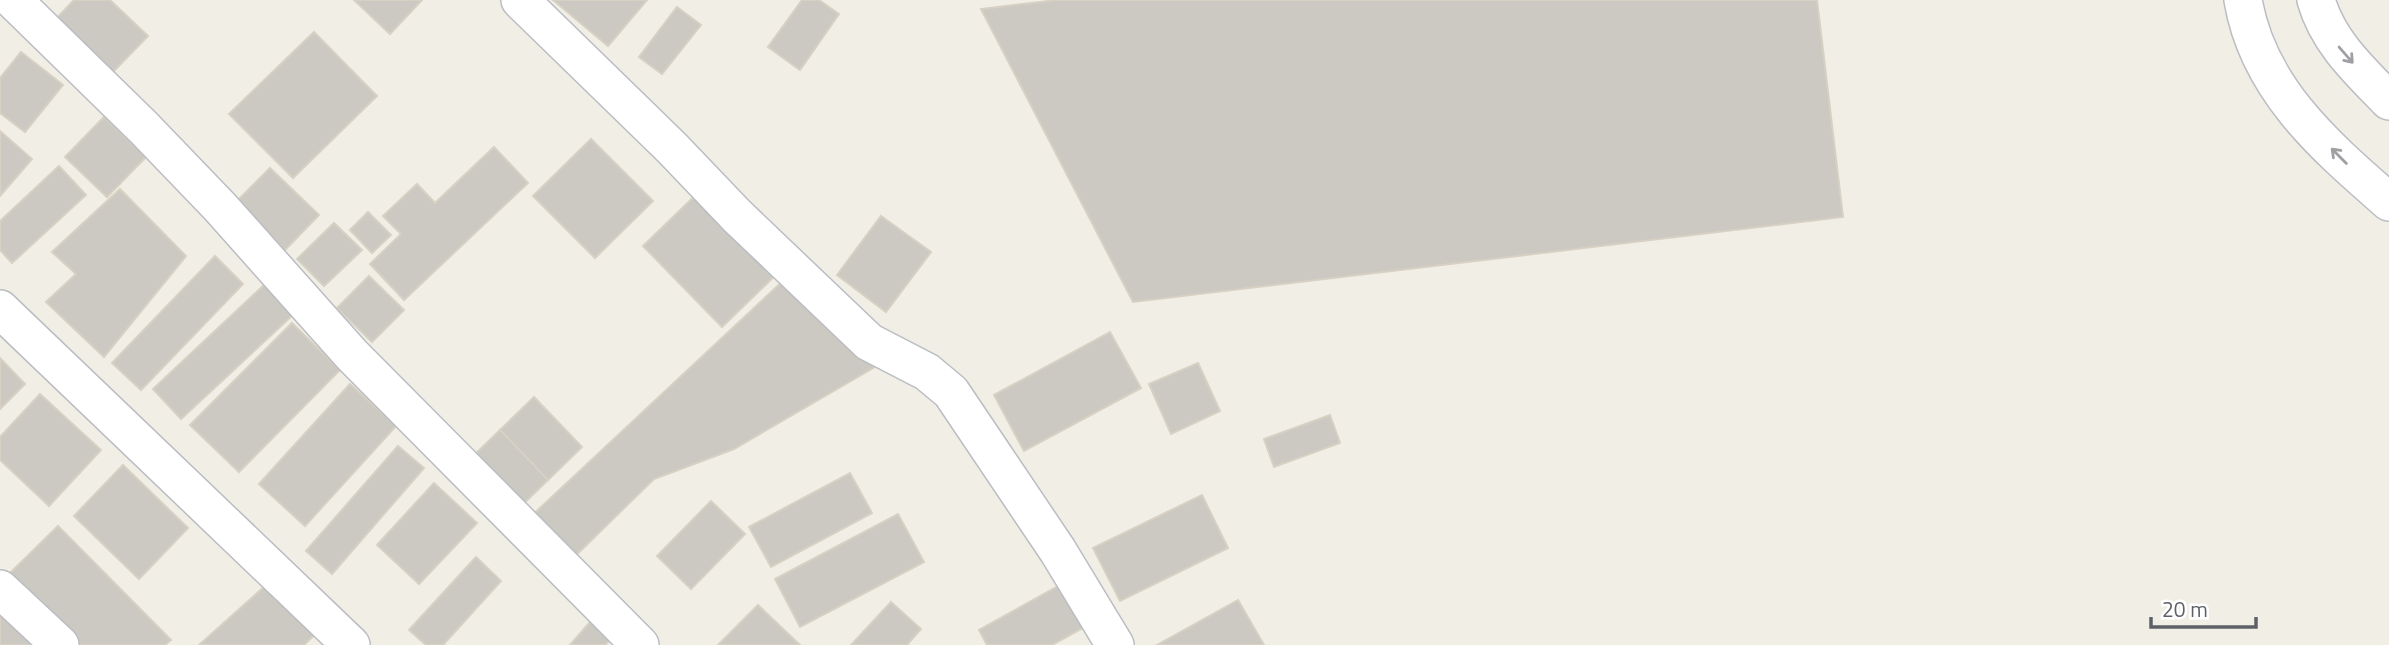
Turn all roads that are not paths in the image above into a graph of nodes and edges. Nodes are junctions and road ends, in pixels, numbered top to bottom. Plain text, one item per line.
1 (520, 0) edge
2 (2243, 0) edge
3 (2316, 0) edge
4 (16, 9) edge
5 (2389, 101) edge
6 (2389, 202) edge
7 (0, 309) edge
8 (0, 589) edge
9 (60, 645) edge
10 (351, 645) edge
11 (640, 645) edge
12 (1115, 645) edge

1 - 12 street
6 -> 2 street
3 -> 5 street
4 - 11 street
7 - 10 street
8 - 9 street

